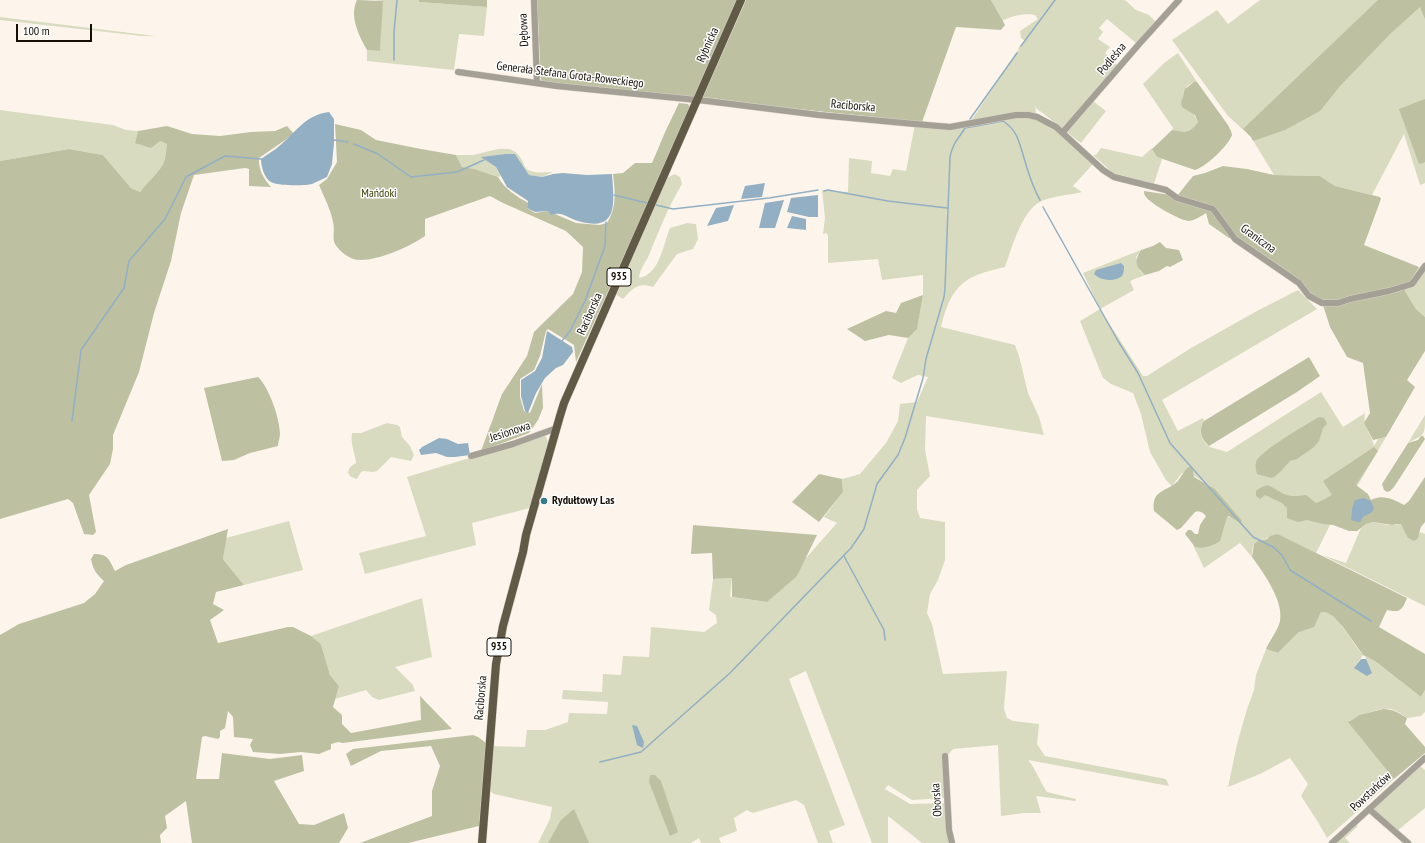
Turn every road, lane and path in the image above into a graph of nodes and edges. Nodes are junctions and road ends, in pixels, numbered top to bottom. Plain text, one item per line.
1 (534, 0) edge
2 (741, 0) edge
3 (1179, 0) edge
4 (458, 72) dead end
5 (538, 83) junction
6 (697, 100) junction
7 (1063, 132) junction
8 (1425, 266) edge
9 (557, 428) junction
10 (471, 456) dead end
11 (945, 756) dead end
12 (1425, 758) edge
13 (1369, 809) junction
14 (482, 843) edge
15 (952, 843) edge
16 (1332, 843) edge
17 (1408, 843) edge

1 - 5 street, Dębowa
2 - 6 main road, Rybnicka / 935
3 - 7 street, Podleśna
4 - 5 street, Generała Stefana Grota-Roweckiego
5 - 6 street, Generała Stefana Grota-Roweckiego
6 - 7 street, Raciborska
6 - 9 main road, Raciborska / 935
7 - 8 street, Graniczna
9 - 10 street, Jesionowa
9 - 14 main road, Raciborska / 935
11 - 15 street, Oborska
12 - 13 street, Powstańców
13 - 16 street, Powstańców
13 - 17 street

